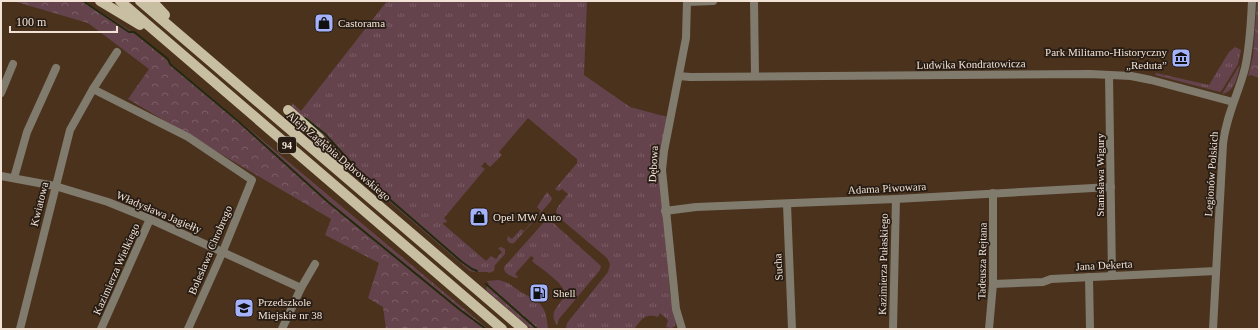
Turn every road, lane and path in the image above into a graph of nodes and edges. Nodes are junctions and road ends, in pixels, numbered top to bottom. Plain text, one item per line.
1 (100, 1) edge
2 (120, 1) edge
3 (140, 1) edge
4 (152, 1) edge
5 (688, 1) edge
6 (713, 1) edge
7 (754, 1) edge
8 (1252, 1) edge
9 (165, 40) junction
10 (185, 40) junction
11 (117, 52) dead end
12 (13, 64) dead end
13 (56, 68) dead end
14 (1109, 75) junction
15 (679, 76) junction
16 (755, 76) junction
17 (93, 89) junction
18 (1, 93) edge
19 (1233, 102) junction
20 (288, 110) dead end
21 (343, 175) junction
22 (1, 176) edge
23 (14, 178) junction
24 (55, 186) junction
25 (1111, 187) junction
26 (993, 193) junction
27 (896, 199) junction
28 (787, 204) junction
29 (665, 211) junction
30 (150, 219) junction
31 (223, 251) junction
32 (315, 264) dead end
33 (1216, 271) junction
34 (1112, 276) junction
35 (1089, 277) junction
36 (993, 284) junction
37 (301, 288) junction
38 (20, 329) edge
39 (101, 329) edge
40 (188, 329) edge
41 (282, 329) edge
42 (502, 329) edge
43 (523, 329) edge
44 (682, 329) edge
45 (792, 329) edge
46 (893, 329) edge
47 (989, 329) edge
48 (1090, 329) edge
49 (1214, 329) edge

1 - 9 main road
2 - 9 main road, 94
3 - 10 main road, Aleja Zagłębia Dąbrowskiego / 94
4 - 10 main road
5 - 6 street
5 - 15 street, Dębowa
7 - 16 street
8 - 19 street, Legionów Polskich
9 - 42 main road, 94
10 - 21 main road, Aleja Zagłębia Dąbrowskiego / 94
11 - 17 street, Kwiatowa
12 - 18 street
13 - 23 street
14 - 16 street, Ludwika Kondratowicza
14 - 19 street, Ludwika Kondratowicza
14 - 25 street, Stanisława Wigury
15 - 16 street, Ludwika Kondratowicza
15 - 29 street, Dębowa
17 - 24 street, Kwiatowa
17 - 31 street, Bolesława Chrobrego
19 - 33 street, Legionów Polskich
20 - 21 main road
21 - 43 main road, Aleja Zagłębia Dąbrowskiego / 94
22 - 23 street, Władysława Jagiełły
23 - 24 street, Władysława Jagiełły
24 - 30 street, Władysława Jagiełły
24 - 38 street, Kwiatowa
25 - 26 street, Adama Piwowara
25 - 34 street, Stanisława Wigury
26 - 27 street, Adama Piwowara
26 - 36 street, Tadeusza Rejtana
27 - 28 street, Adama Piwowara
27 - 46 street, Kazimierza Pułaskiego
28 - 29 street, Adama Piwowara
28 - 45 street, Sucha
29 - 44 street, Dębowa
30 - 31 street, Władysława Jagiełły
30 - 39 street, Kazimierza Wielkiego
31 - 37 street, Władysława Jagiełły
31 - 40 street, Bolesława Chrobrego
32 - 37 street
33 - 34 street, Jana Dekerta
33 - 49 street, Legionów Polskich
34 - 35 street, Jana Dekerta
35 - 36 street, Jana Dekerta
35 - 48 street
36 - 47 street, Tadeusza Rejtana
37 - 41 street

